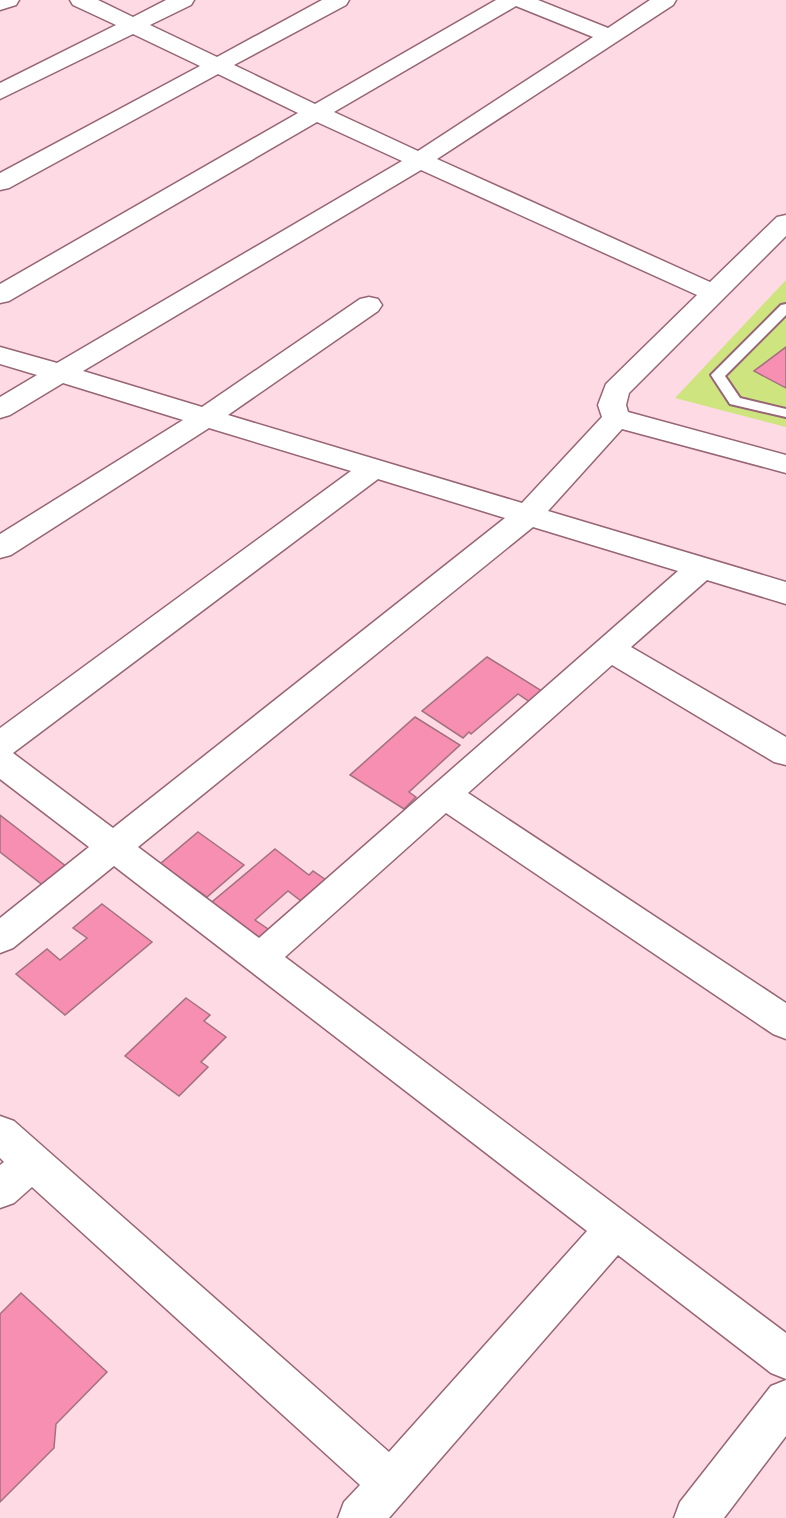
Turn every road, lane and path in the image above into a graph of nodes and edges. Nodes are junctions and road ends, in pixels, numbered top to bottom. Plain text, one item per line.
1 (8, 0) edge
2 (81, 0) edge
3 (183, 0) edge
4 (338, 0) edge
5 (512, 0) edge
6 (519, 0) edge
7 (665, 0) edge
8 (0, 4) edge
9 (132, 25) junction
10 (609, 36) junction
11 (217, 65) junction
12 (0, 92) edge
13 (316, 112) junction
14 (420, 159) junction
15 (0, 183) edge
16 (786, 222) edge
17 (713, 293) junction
18 (0, 295) edge
19 (369, 305) dead end
20 (786, 308) edge
21 (0, 355) edge
22 (59, 373) junction
23 (0, 409) edge
24 (786, 413) edge
25 (205, 418) junction
26 (616, 418) junction
27 (786, 464) edge
28 (374, 468) junction
29 (527, 516) junction
30 (0, 548) edge
31 (702, 567) junction
32 (786, 593) edge
33 (610, 649) junction
34 (0, 745) edge
35 (786, 753) edge
36 (0, 761) edge
37 (445, 795) junction
38 (113, 847) junction
39 (0, 938) edge
40 (260, 959) junction
41 (786, 1023) edge
42 (0, 1133) edge
43 (32, 1162) junction
44 (0, 1190) edge
45 (615, 1229) junction
46 (786, 1359) edge
47 (786, 1401) edge
48 (391, 1483) junction
49 (360, 1518) edge
50 (696, 1518) edge

1 - 8 street
2 - 9 street
3 - 9 street
4 - 11 street
5 - 13 street
6 - 10 street
7 - 10 street
9 - 11 street
9 - 12 street
10 - 14 street
11 - 13 street
11 - 15 street
13 - 14 street
13 - 18 street
14 - 17 street
14 - 22 street
16 - 17 street
17 - 26 street
19 - 25 street
20 - 24 lane
21 - 22 street
22 - 23 street
22 - 25 street
25 - 28 street
25 - 30 street
26 - 27 street
26 - 29 street
28 - 29 street
28 - 34 street
29 - 31 street
29 - 38 street
31 - 32 street
31 - 33 street
33 - 35 street
33 - 37 street
36 - 38 street
37 - 40 street
37 - 41 street
38 - 39 street
38 - 40 street
40 - 45 street
42 - 43 street
43 - 44 street
43 - 48 street
45 - 46 street
45 - 48 street
47 - 50 street
48 - 49 street

